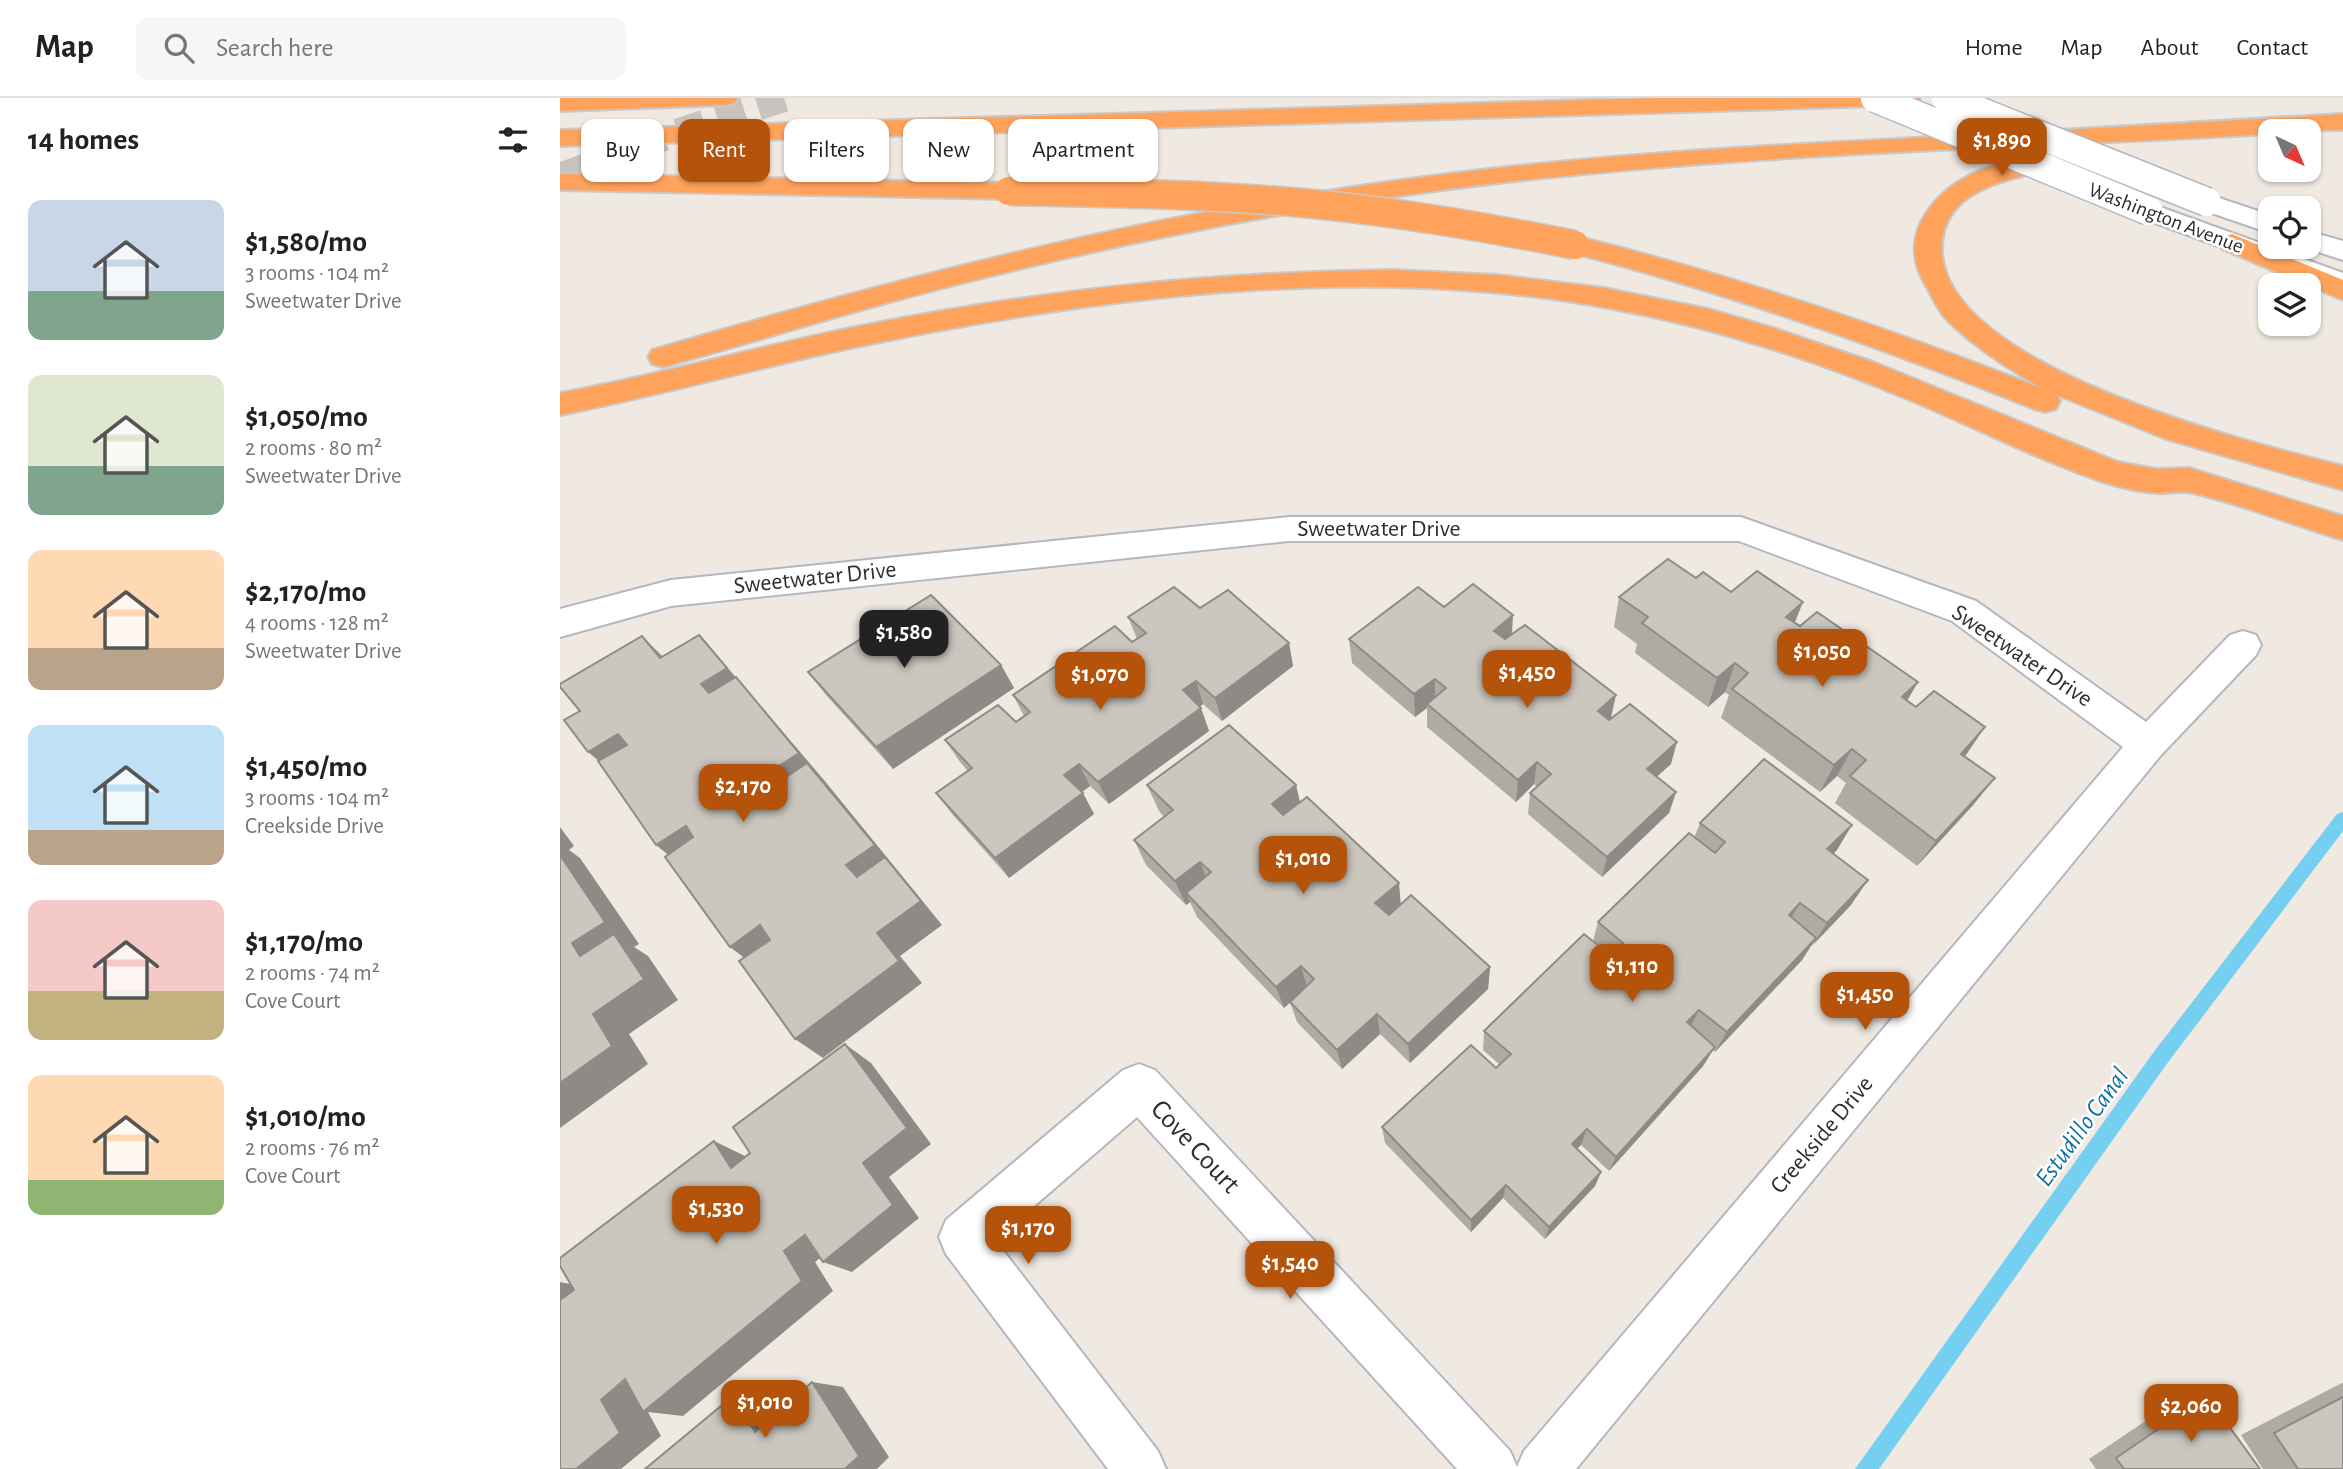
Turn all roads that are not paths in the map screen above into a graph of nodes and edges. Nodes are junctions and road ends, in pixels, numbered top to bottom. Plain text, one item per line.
1 (726, 98) edge
2 (1875, 98) edge
3 (1908, 98) edge
4 (1945, 98) edge
5 (560, 103) edge
6 (2343, 122) edge
7 (560, 138) edge
8 (2343, 141) edge
9 (2321, 142) edge
10 (2258, 146) edge
11 (560, 182) edge
12 (2258, 221) edge
13 (2232, 243) junction
14 (2321, 243) edge
15 (2343, 251) edge
16 (2343, 284) edge
17 (2343, 291) edge
18 (560, 390) edge
19 (560, 404) edge
20 (2343, 478) edge
21 (2189, 480) junction
22 (2343, 528) edge
23 (560, 623) edge
24 (2243, 645) dead end
25 (2148, 744) junction
26 (1140, 1469) edge
27 (1492, 1469) edge
28 (1542, 1469) edge

1 - 5 highway
2 - 13 street, Washington Avenue, bridge
3 - 7 highway
4 - 12 street, Washington Avenue, bridge
6 - 18 highway
8 - 9 highway
10 - 20 highway
11 - 21 highway, bridge
13 - 16 street, Washington Avenue
13 - 17 highway
14 - 15 street
19 - 21 highway
21 - 22 highway
23 - 25 street, Sweetwater Drive
24 - 25 street, Creekside Drive
25 - 28 street, Creekside Drive
26 - 27 street, Cove Court

